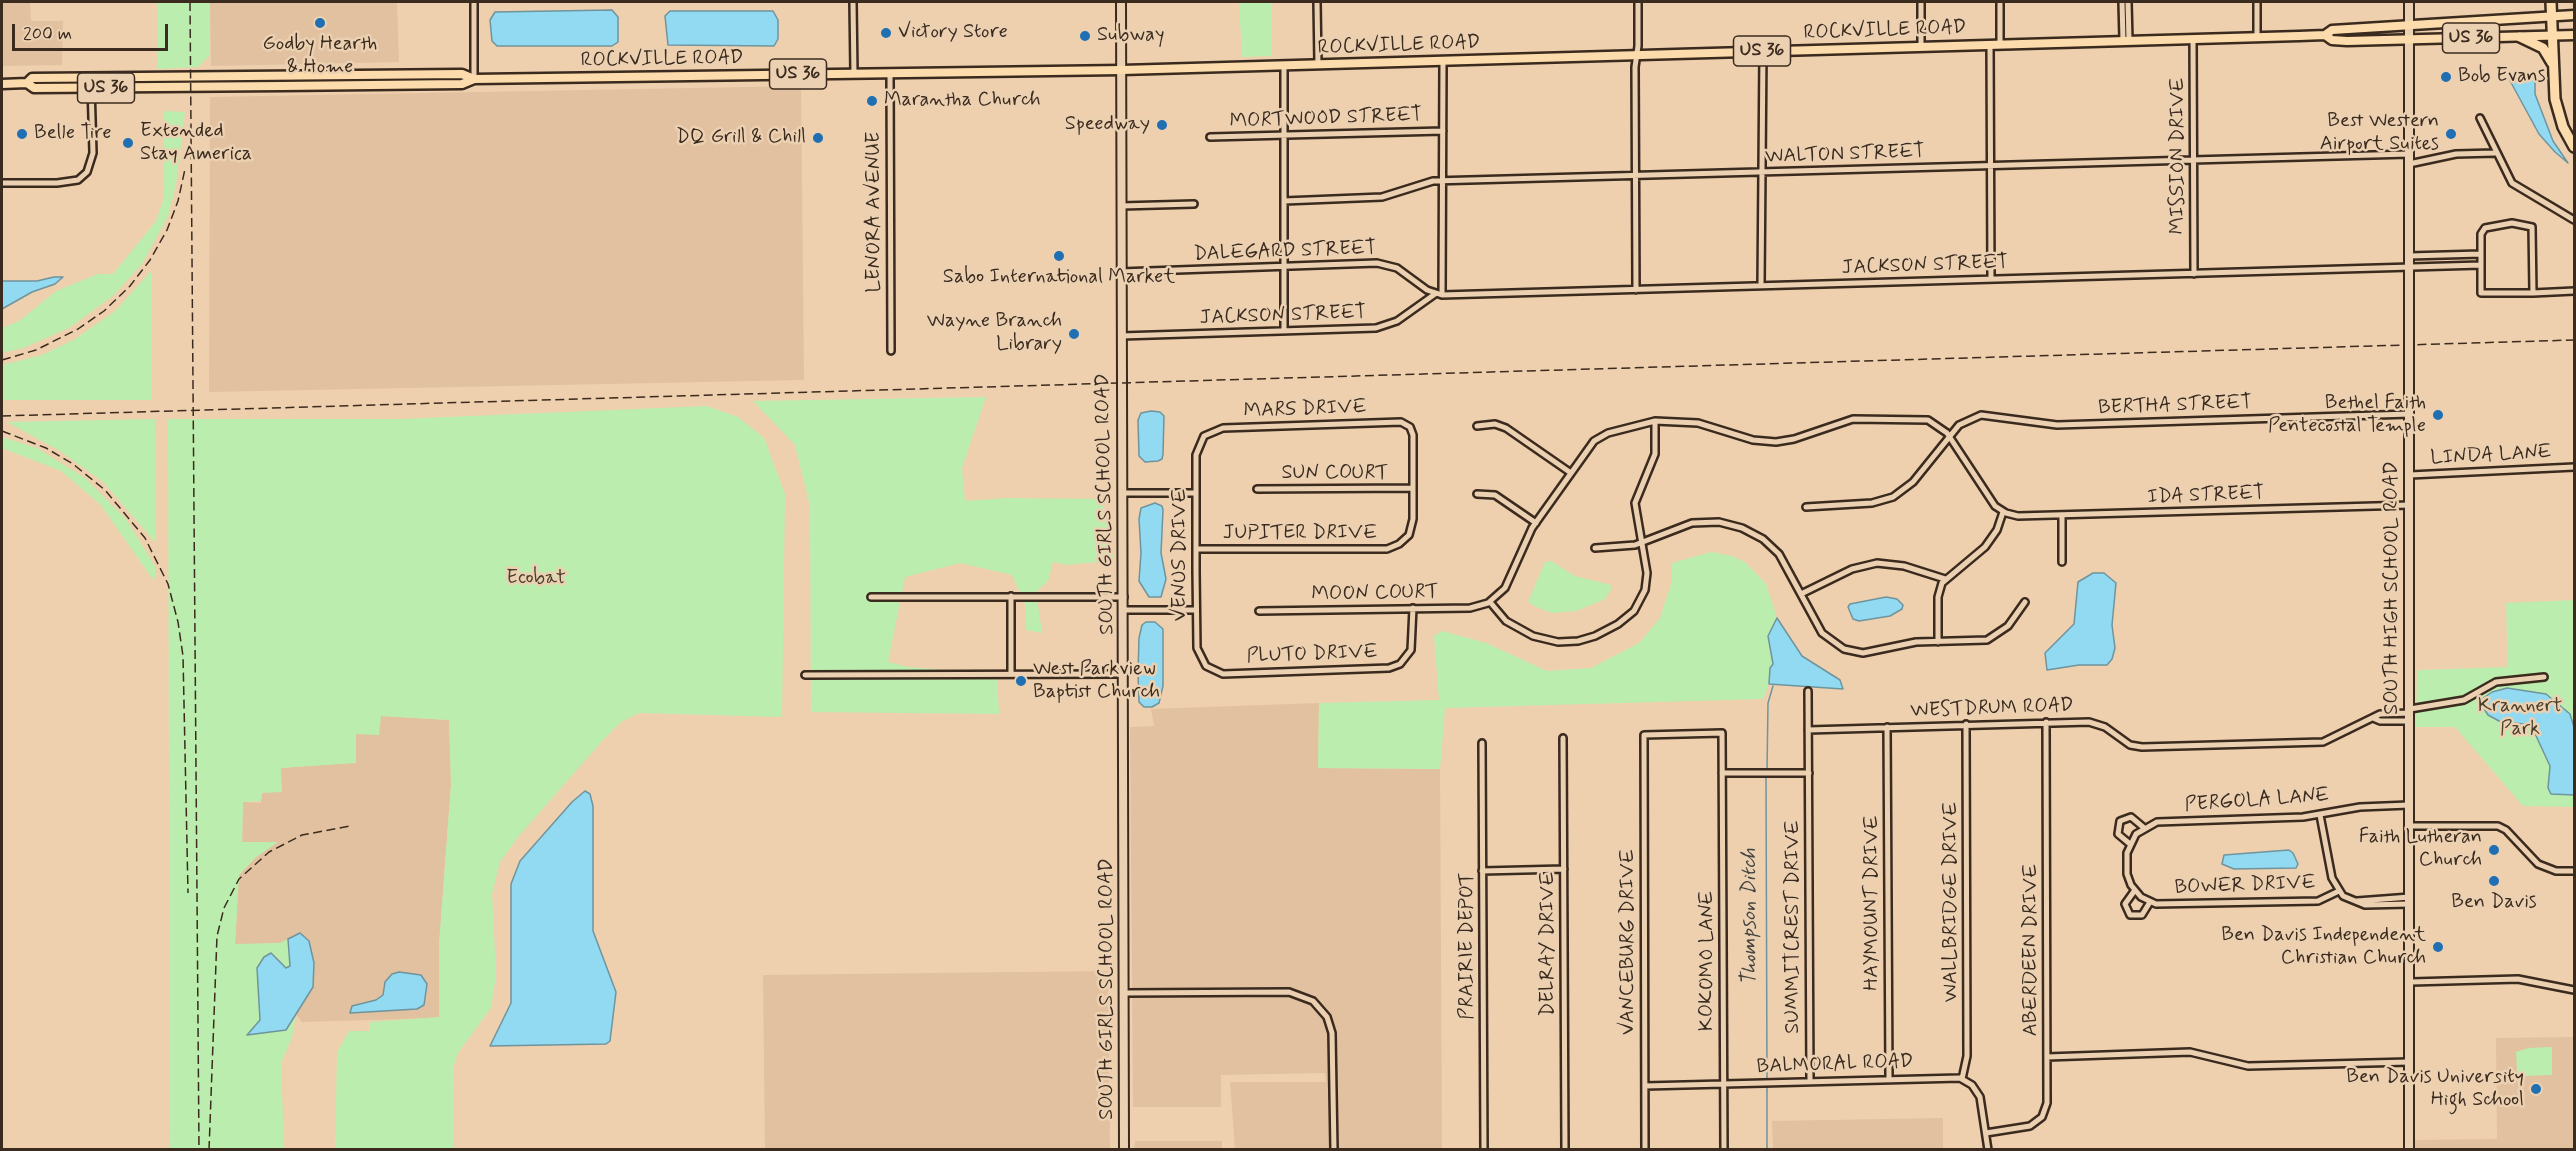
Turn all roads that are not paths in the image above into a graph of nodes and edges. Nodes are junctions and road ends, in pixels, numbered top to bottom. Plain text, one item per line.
1 (474, 2) edge
2 (853, 2) edge
3 (1121, 2) edge
4 (1317, 2) edge
5 (1638, 2) edge
6 (1921, 2) edge
7 (2000, 2) edge
8 (2122, 2) edge
9 (2128, 2) edge
10 (2257, 2) edge
11 (2409, 2) edge
12 (2551, 2) edge
13 (2574, 15) edge
14 (2552, 17) junction
15 (2409, 27) junction
16 (2325, 35) junction
17 (2574, 35) edge
18 (2553, 36) junction
19 (2520, 37) junction
20 (2257, 38) junction
21 (2193, 39) junction
22 (2409, 39) junction
23 (2126, 40) junction
24 (2000, 44) junction
25 (1990, 45) junction
26 (1921, 47) junction
27 (1763, 51) junction
28 (1636, 55) junction
29 (1443, 61) junction
30 (1318, 64) junction
31 (1284, 65) junction
32 (2554, 68) junction
33 (1122, 70) junction
34 (890, 73) junction
35 (854, 74) junction
36 (91, 78) junction
37 (474, 79) junction
38 (27, 83) junction
39 (2, 84) edge
40 (91, 88) junction
41 (2480, 118) dead end
42 (1443, 130) junction
43 (1284, 135) junction
44 (1210, 138) dead end
45 (2574, 147) edge
46 (2496, 153) junction
47 (2409, 154) junction
48 (2194, 160) junction
49 (2409, 164) junction
50 (1991, 165) junction
51 (1762, 172) junction
52 (1635, 176) junction
53 (1442, 181) junction
54 (2, 183) edge
55 (1284, 201) junction
56 (1194, 204) dead end
57 (1120, 206) junction
58 (2574, 220) edge
59 (2481, 254) junction
60 (2409, 256) junction
61 (2481, 265) junction
62 (1284, 266) junction
63 (2409, 268) junction
64 (1120, 272) junction
65 (2194, 274) junction
66 (1991, 279) junction
67 (1761, 286) junction
68 (1636, 290) junction
69 (2574, 291) edge
70 (2533, 293) junction
71 (1435, 294) junction
72 (1442, 296) junction
73 (1284, 331) junction
74 (1121, 336) junction
75 (891, 351) dead end
76 (2410, 414) junction
77 (1655, 422) junction
78 (1477, 426) dead end
79 (1204, 436) joint
80 (1949, 436) junction
81 (2574, 467) edge
82 (1571, 473) junction
83 (2410, 475) junction
84 (1413, 488) junction
85 (1257, 489) dead end
86 (1124, 493) junction
87 (1196, 493) junction
88 (1477, 495) dead end
89 (2410, 505) junction
90 (1806, 507) dead end
91 (2003, 512) junction
92 (2062, 515) junction
93 (1536, 523) junction
94 (1642, 543) junction
95 (1595, 548) dead end
96 (1196, 549) junction
97 (2062, 562) dead end
98 (1945, 579) junction
99 (1801, 594) junction
100 (1011, 596) junction
101 (871, 597) dead end
102 (1124, 597) junction
103 (1490, 602) junction
104 (2025, 602) dead end
105 (1413, 608) junction
106 (1124, 610) junction
107 (1196, 610) junction
108 (1259, 611) dead end
109 (1938, 642) junction
110 (1214, 671) joint
111 (1011, 674) junction
112 (1124, 674) junction
113 (805, 675) dead end
114 (2544, 677) dead end
115 (1808, 691) dead end
116 (2410, 714) junction
117 (2046, 722) junction
118 (1966, 724) junction
119 (1887, 727) junction
120 (1808, 730) junction
121 (1563, 738) dead end
122 (1482, 743) dead end
123 (1722, 773) junction
124 (1809, 773) junction
125 (2409, 805) junction
126 (2320, 814) junction
127 (2409, 826) junction
128 (2143, 828) junction
129 (2130, 844) junction
130 (1564, 868) junction
131 (1482, 871) junction
132 (2574, 871) edge
133 (2135, 890) junction
134 (2339, 891) junction
135 (2410, 900) junction
136 (2150, 902) junction
137 (2411, 982) junction
138 (2574, 990) edge
139 (1124, 993) junction
140 (2047, 1057) junction
141 (2409, 1062) junction
142 (1888, 1078) junction
143 (1962, 1079) junction
144 (1810, 1081) junction
145 (1724, 1083) junction
146 (1645, 1086) junction
147 (1986, 1133) junction
148 (1124, 1149) edge
149 (1334, 1149) edge
150 (1484, 1149) edge
151 (1565, 1149) edge
152 (1645, 1149) edge
153 (1724, 1149) edge
154 (1988, 1149) edge
155 (2409, 1149) edge

1 - 37 street
2 - 35 street
3 - 33 main road, SOUTH GIRLS SCHOOL ROAD
4 - 30 street
5 - 28 street
6 - 26 street
7 - 24 street
8 - 23 street
9 - 23 street
10 - 20 street
11 - 15 main road, SOUTH HIGH SCHOOL ROAD
12 - 14 highway
13 - 14 main road, ROCKVILLE ROAD / US 36
14 - 15 main road, ROCKVILLE ROAD / US 36
14 - 18 highway
15 - 16 main road, ROCKVILLE ROAD / US 36
15 - 22 main road, SOUTH HIGH SCHOOL ROAD
16 - 20 main road, ROCKVILLE ROAD / US 36
16 - 22 main road, ROCKVILLE ROAD / US 36
17 - 18 main road, ROCKVILLE ROAD
18 - 19 main road, ROCKVILLE ROAD
18 - 32 highway
19 - 22 main road, ROCKVILLE ROAD / US 36
19 - 32 highway, US 36
20 - 21 main road, ROCKVILLE ROAD / US 36
21 - 23 main road, ROCKVILLE ROAD / US 36
21 - 48 street, MISSION DRIVE
22 - 47 main road, SOUTH HIGH SCHOOL ROAD
23 - 24 main road, ROCKVILLE ROAD / US 36
24 - 25 main road, ROCKVILLE ROAD / US 36
25 - 26 main road, ROCKVILLE ROAD / US 36
25 - 50 street
26 - 27 main road, ROCKVILLE ROAD / US 36
27 - 28 main road, ROCKVILLE ROAD / US 36
27 - 51 street
28 - 29 main road, ROCKVILLE ROAD / US 36
28 - 52 street
29 - 30 main road, ROCKVILLE ROAD / US 36
29 - 42 street
30 - 31 main road, ROCKVILLE ROAD / US 36
31 - 33 main road, ROCKVILLE ROAD / US 36
31 - 43 street
32 - 45 highway
33 - 34 main road, ROCKVILLE ROAD / US 36
33 - 57 main road, SOUTH GIRLS SCHOOL ROAD
34 - 35 main road, ROCKVILLE ROAD / US 36
34 - 75 street, LENORA AVENUE
35 - 37 main road, ROCKVILLE ROAD / US 36
36 - 37 main road, ROCKVILLE ROAD / US 36
36 - 38 main road, ROCKVILLE ROAD / US 36
36 - 40 street
37 - 40 main road, ROCKVILLE ROAD / US 36
38 - 39 main road, ROCKVILLE ROAD / US 36
38 - 40 main road, ROCKVILLE ROAD / US 36
40 - 54 street
41 - 46 street
42 - 43 street, MORTWOOD STREET
42 - 53 street
43 - 44 street, MORTWOOD STREET
43 - 55 street
46 - 49 street
46 - 58 street
47 - 48 street, WALTON STREET
47 - 49 main road, SOUTH HIGH SCHOOL ROAD
48 - 50 street, WALTON STREET
48 - 65 street, MISSION DRIVE
49 - 60 main road, SOUTH HIGH SCHOOL ROAD
50 - 51 street, WALTON STREET
50 - 66 street
51 - 52 street, WALTON STREET
51 - 67 street
52 - 53 street, WALTON STREET
52 - 68 street
53 - 55 street, WALTON STREET
53 - 72 street
55 - 62 street
56 - 57 street
57 - 64 main road, SOUTH GIRLS SCHOOL ROAD
59 - 60 street
59 - 61 street
59 - 70 street
60 - 63 main road, SOUTH HIGH SCHOOL ROAD
61 - 63 street, JACKSON STREET
61 - 70 street
62 - 64 street, DALEGARD STREET
62 - 71 street, DALEGARD STREET
62 - 73 street
63 - 65 street, JACKSON STREET
63 - 76 main road, SOUTH HIGH SCHOOL ROAD, bridge
64 - 74 main road, SOUTH GIRLS SCHOOL ROAD
65 - 66 street, JACKSON STREET
66 - 67 street, JACKSON STREET
67 - 68 street, JACKSON STREET
68 - 72 street, JACKSON STREET
69 - 70 street
71 - 72 street, DALEGARD STREET
71 - 73 street, JACKSON STREET
73 - 74 street, JACKSON STREET
74 - 86 main road, SOUTH GIRLS SCHOOL ROAD
76 - 80 street, BERTHA STREET
76 - 83 main road, SOUTH HIGH SCHOOL ROAD
77 - 80 street
77 - 82 street
77 - 94 street
78 - 82 street
79 - 84 street, MARS DRIVE
79 - 87 street, VENUS DRIVE
80 - 90 street, BERTHA STREET
80 - 91 street
81 - 83 street, LINDA LANE
82 - 93 street
83 - 89 main road, SOUTH HIGH SCHOOL ROAD
84 - 85 street, SUN COURT
84 - 96 street, JUPITER DRIVE
86 - 87 street
86 - 102 main road, SOUTH GIRLS SCHOOL ROAD
87 - 96 street, VENUS DRIVE
88 - 93 street
89 - 92 street, IDA STREET
89 - 116 main road, SOUTH HIGH SCHOOL ROAD
91 - 92 street, IDA STREET
91 - 98 street
92 - 97 street
93 - 103 street
94 - 95 street
94 - 99 street
94 - 103 street
96 - 107 street, VENUS DRIVE
98 - 99 street
98 - 109 street
99 - 109 street
100 - 101 street
100 - 102 street
100 - 111 street
102 - 106 main road, SOUTH GIRLS SCHOOL ROAD
103 - 105 street, MOON COURT
104 - 109 street
105 - 108 street, MOON COURT
105 - 110 street, PLUTO DRIVE
106 - 107 street
106 - 112 main road, SOUTH GIRLS SCHOOL ROAD
107 - 110 street, VENUS DRIVE
111 - 112 street
111 - 113 street
112 - 139 main road, SOUTH GIRLS SCHOOL ROAD
114 - 116 street, WESTDRUM ROAD
115 - 120 street
116 - 117 street, WESTDRUM ROAD
116 - 125 main road, SOUTH HIGH SCHOOL ROAD
117 - 118 street, WESTDRUM ROAD
117 - 140 street, ABERDEEN DRIVE
118 - 119 street, WESTDRUM ROAD
118 - 143 street, WALLBRIDGE DRIVE
119 - 120 street, WESTDRUM ROAD
119 - 142 street, HAYMOUNT DRIVE
120 - 124 street
121 - 130 street, DELRAY DRIVE
122 - 131 street, PRAIRIE DEPOT
123 - 124 street
123 - 145 street, KOKOMO LANE
123 - 146 street, VANCEBURG DRIVE
124 - 144 street, SUMMITCREST DRIVE
125 - 126 street, PERGOLA LANE
125 - 127 main road, SOUTH HIGH SCHOOL ROAD
126 - 128 street, PERGOLA LANE
126 - 134 street
127 - 132 street
127 - 135 main road, SOUTH HIGH SCHOOL ROAD
128 - 129 street
128 - 129 street, PERGOLA LANE
129 - 133 street, BOWER DRIVE
130 - 131 street
130 - 151 street, DELRAY DRIVE
131 - 150 street, PRAIRIE DEPOT
133 - 136 street, BOWER DRIVE
133 - 136 street, BOWER DRIVE
134 - 135 street
134 - 136 street, BOWER DRIVE
135 - 137 main road, SOUTH HIGH SCHOOL ROAD
137 - 138 street
137 - 141 main road, SOUTH HIGH SCHOOL ROAD
139 - 148 main road, SOUTH GIRLS SCHOOL ROAD
139 - 149 street
140 - 141 street
140 - 147 street, ABERDEEN DRIVE
141 - 155 main road, SOUTH HIGH SCHOOL ROAD
142 - 143 street, BALMORAL ROAD
142 - 144 street, BALMORAL ROAD
143 - 147 street
144 - 145 street, BALMORAL ROAD
145 - 146 street, BALMORAL ROAD
145 - 153 street, KOKOMO LANE
146 - 152 street, VANCEBURG DRIVE
147 - 154 street

